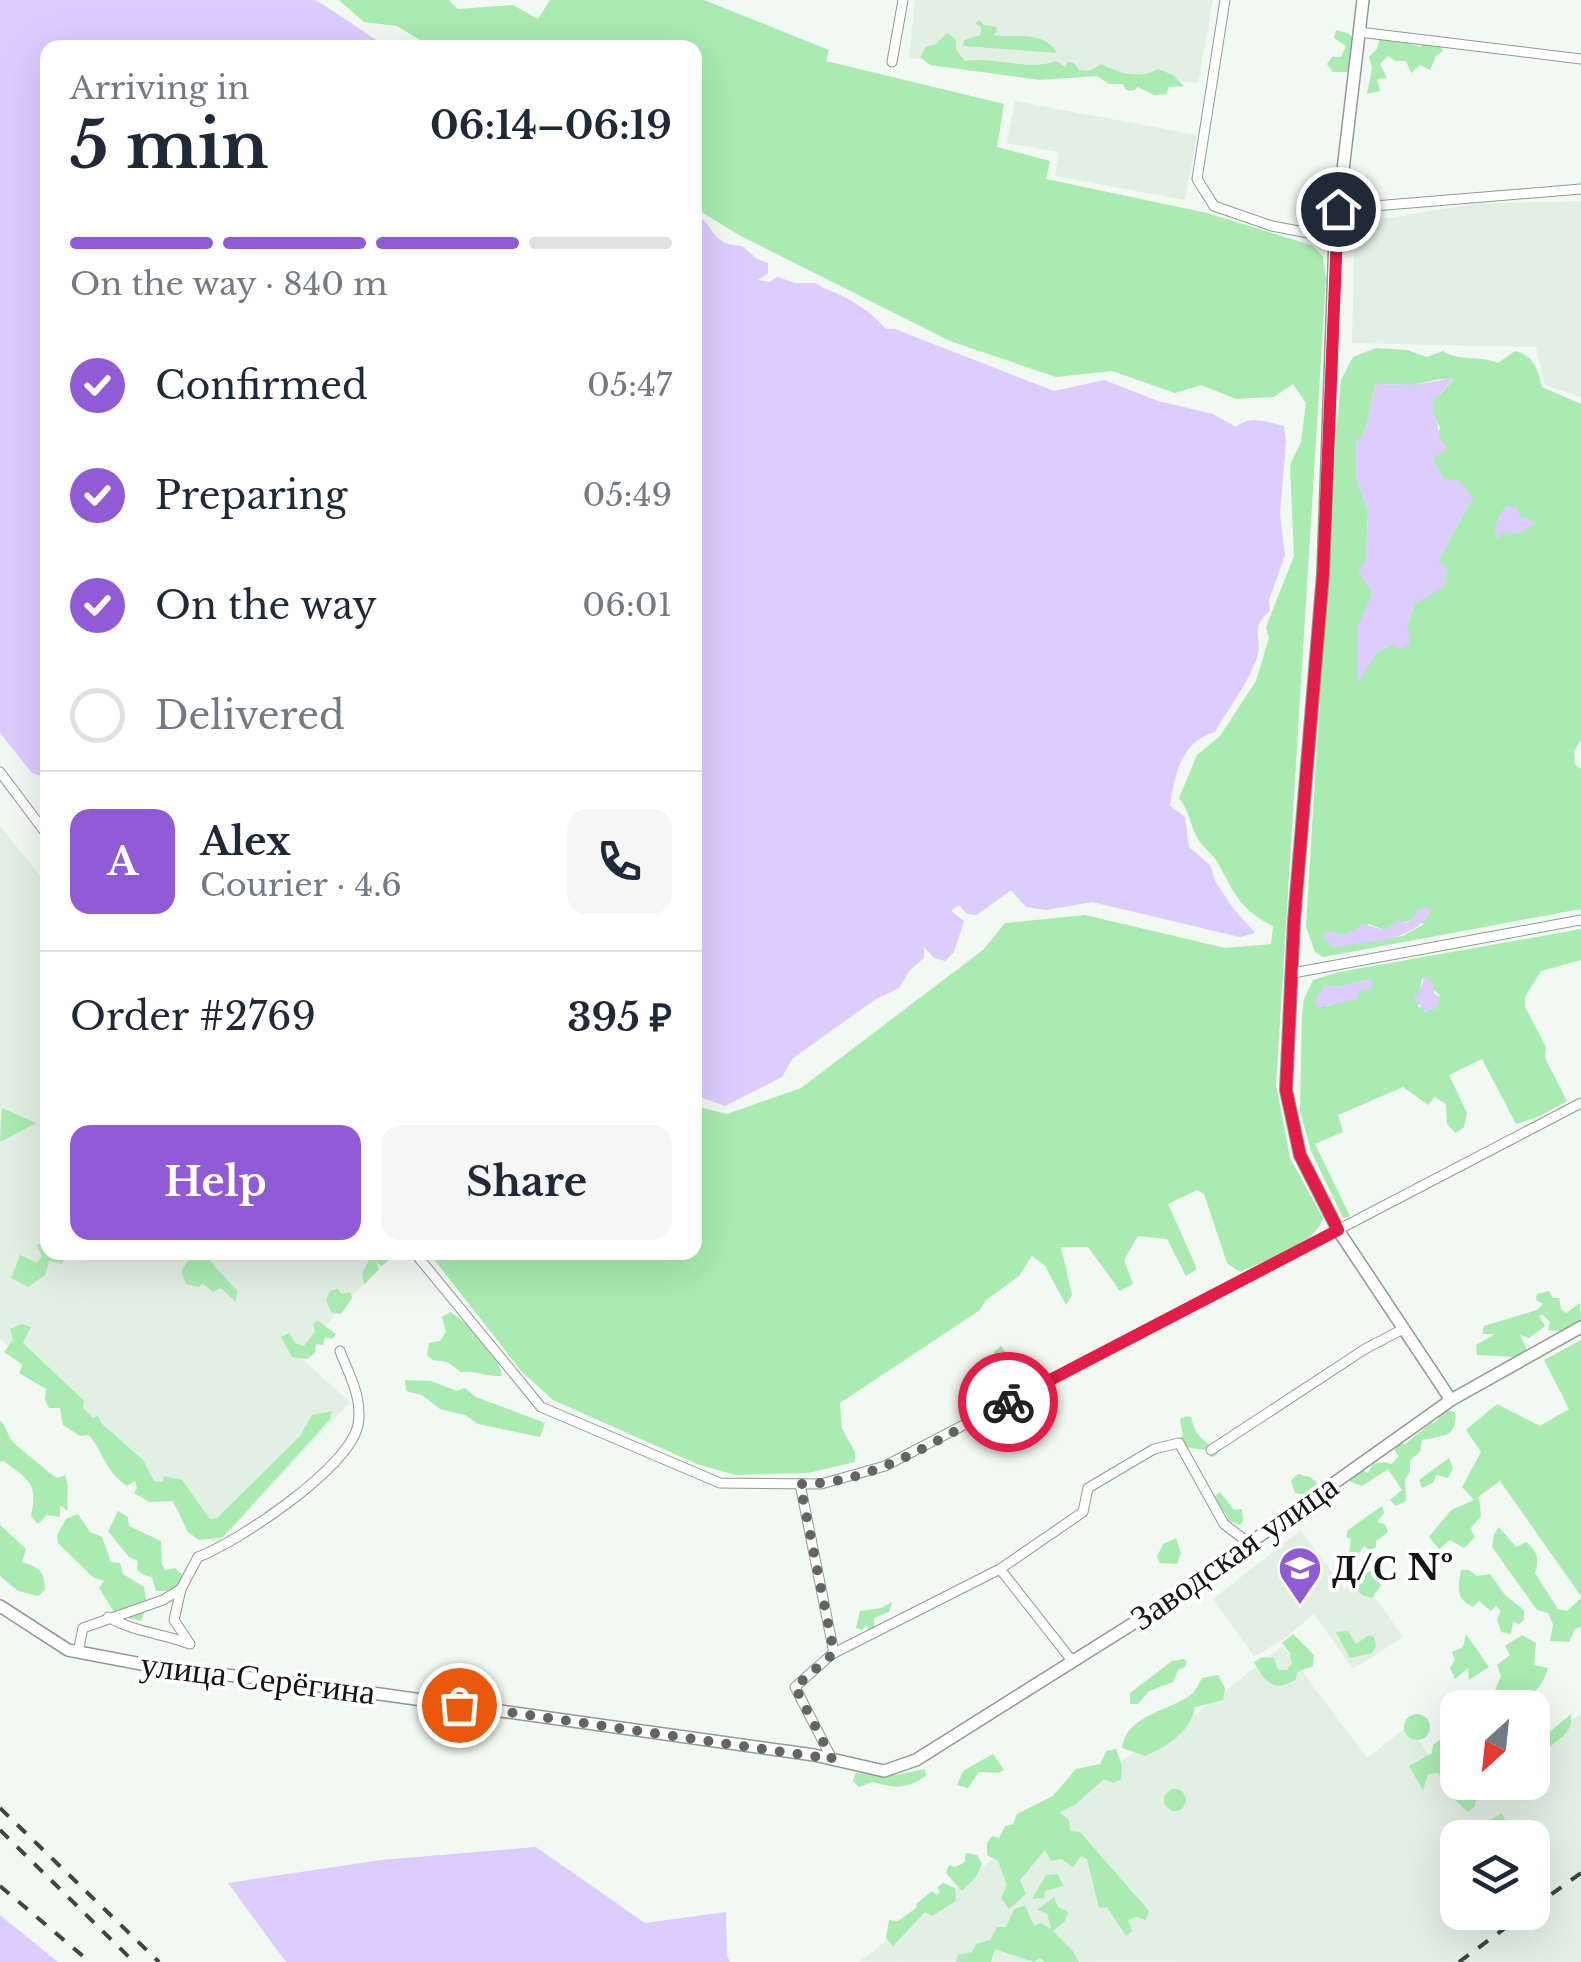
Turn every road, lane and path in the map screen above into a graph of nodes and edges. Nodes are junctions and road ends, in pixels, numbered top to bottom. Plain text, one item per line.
1 (904, 0) edge
2 (1226, 0) edge
3 (1363, 0) edge
4 (1359, 32) junction
5 (1581, 59) edge
6 (892, 62) dead end
7 (1581, 189) edge
8 (1338, 209) junction
9 (1335, 238) junction
10 (0, 772) edge
11 (40, 825) edge
12 (1581, 920) edge
13 (1293, 973) junction
14 (1581, 1103) edge
15 (1338, 1230) junction
16 (421, 1260) edge
17 (1581, 1327) edge
18 (1403, 1329) junction
19 (340, 1351) dead end
20 (1451, 1400) junction
21 (1211, 1450) dead end
22 (800, 1484) junction
23 (1249, 1543) junction
24 (1000, 1570) junction
25 (181, 1589) junction
26 (0, 1606) edge
27 (108, 1617) junction
28 (78, 1652) junction
29 (834, 1653) junction
30 (1073, 1662) junction
31 (832, 1759) junction
32 (884, 1771) joint

1 - 6 street
2 - 9 street
3 - 4 street
4 - 5 street
4 - 8 street
7 - 8 street
8 - 9 street
9 - 13 street
10 - 11 street
12 - 13 street
13 - 15 street
14 - 15 street
15 - 18 street
15 - 22 street
16 - 22 street
17 - 20 street, Заводская улица
18 - 20 street
18 - 21 street
19 - 25 street
20 - 23 street, Заводская улица
22 - 29 street
23 - 24 street
23 - 30 street, Заводская улица
24 - 29 street
24 - 30 street
25 - 27 street
25 - 27 street
26 - 28 street, улица Серёгина
27 - 28 street
28 - 31 street, улица Серёгина
29 - 31 street
30 - 32 street, Заводская улица
31 - 32 street, улица Серёгина

